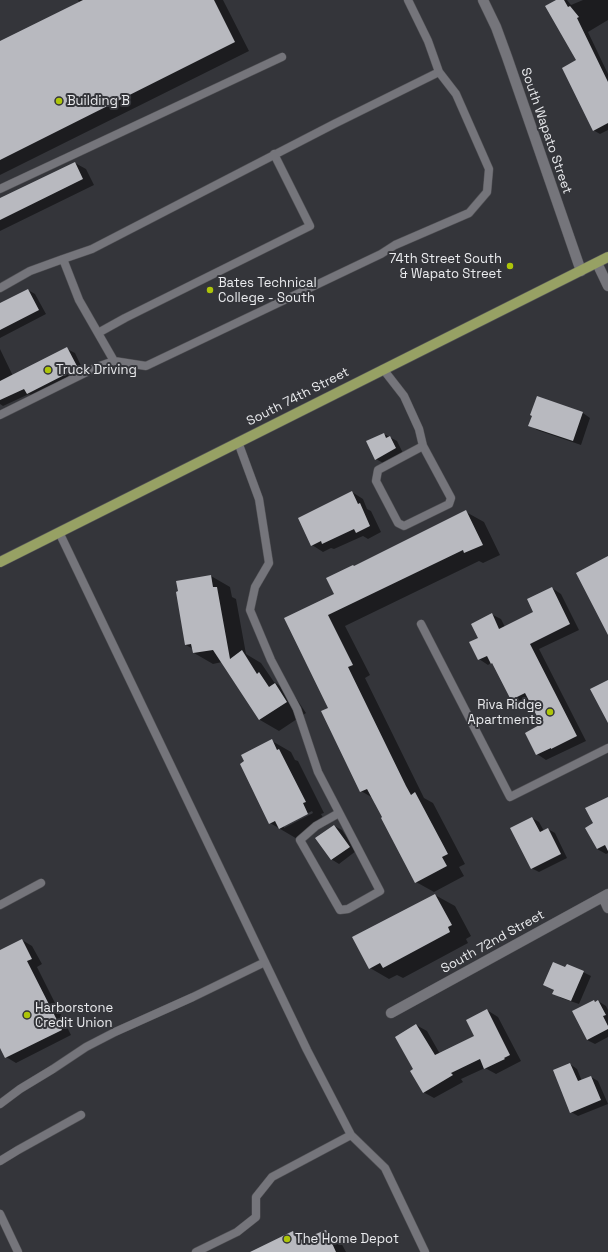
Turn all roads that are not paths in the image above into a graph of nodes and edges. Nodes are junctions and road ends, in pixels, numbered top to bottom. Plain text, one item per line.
1 (408, 0) edge
2 (483, 0) edge
3 (282, 57) dead end
4 (439, 72) junction
5 (274, 154) junction
6 (0, 189) edge
7 (608, 257) edge
8 (63, 260) junction
9 (596, 263) junction
10 (581, 271) junction
11 (608, 286) edge
12 (0, 288) edge
13 (98, 333) junction
14 (114, 361) junction
15 (383, 369) junction
16 (0, 415) edge
17 (238, 442) junction
18 (423, 446) junction
19 (59, 532) junction
20 (0, 562) edge
21 (421, 624) dead end
22 (608, 748) edge
23 (339, 813) junction
24 (41, 883) dead end
25 (605, 895) edge
26 (0, 905) edge
27 (608, 908) edge
28 (265, 962) junction
29 (391, 1013) dead end
30 (0, 1104) edge
31 (81, 1115) dead end
32 (351, 1136) junction
33 (0, 1161) edge
34 (0, 1214) edge
35 (18, 1252) edge
36 (196, 1252) edge
37 (425, 1252) edge

1 - 4 lane
2 - 10 street, South Wapato Street
3 - 6 lane
4 - 5 lane
4 - 14 lane
5 - 8 lane
5 - 13 lane
7 - 9 main road, South 74th Street
8 - 12 lane
8 - 13 lane
9 - 10 main road, South 74th Street
9 - 11 street
10 - 15 main road, South 74th Street
13 - 14 lane
14 - 16 lane
15 - 17 main road, South 74th Street
15 - 18 lane
17 - 19 main road, South 74th Street
17 - 23 lane
18 - 18 lane
19 - 20 main road, South 74th Street
19 - 28 lane
21 - 22 lane
23 - 23 lane
24 - 26 lane
25 - 27 street
25 - 29 street, South 72nd Street
28 - 30 lane
28 - 32 lane
31 - 33 lane
32 - 36 lane
32 - 37 lane
34 - 35 lane

